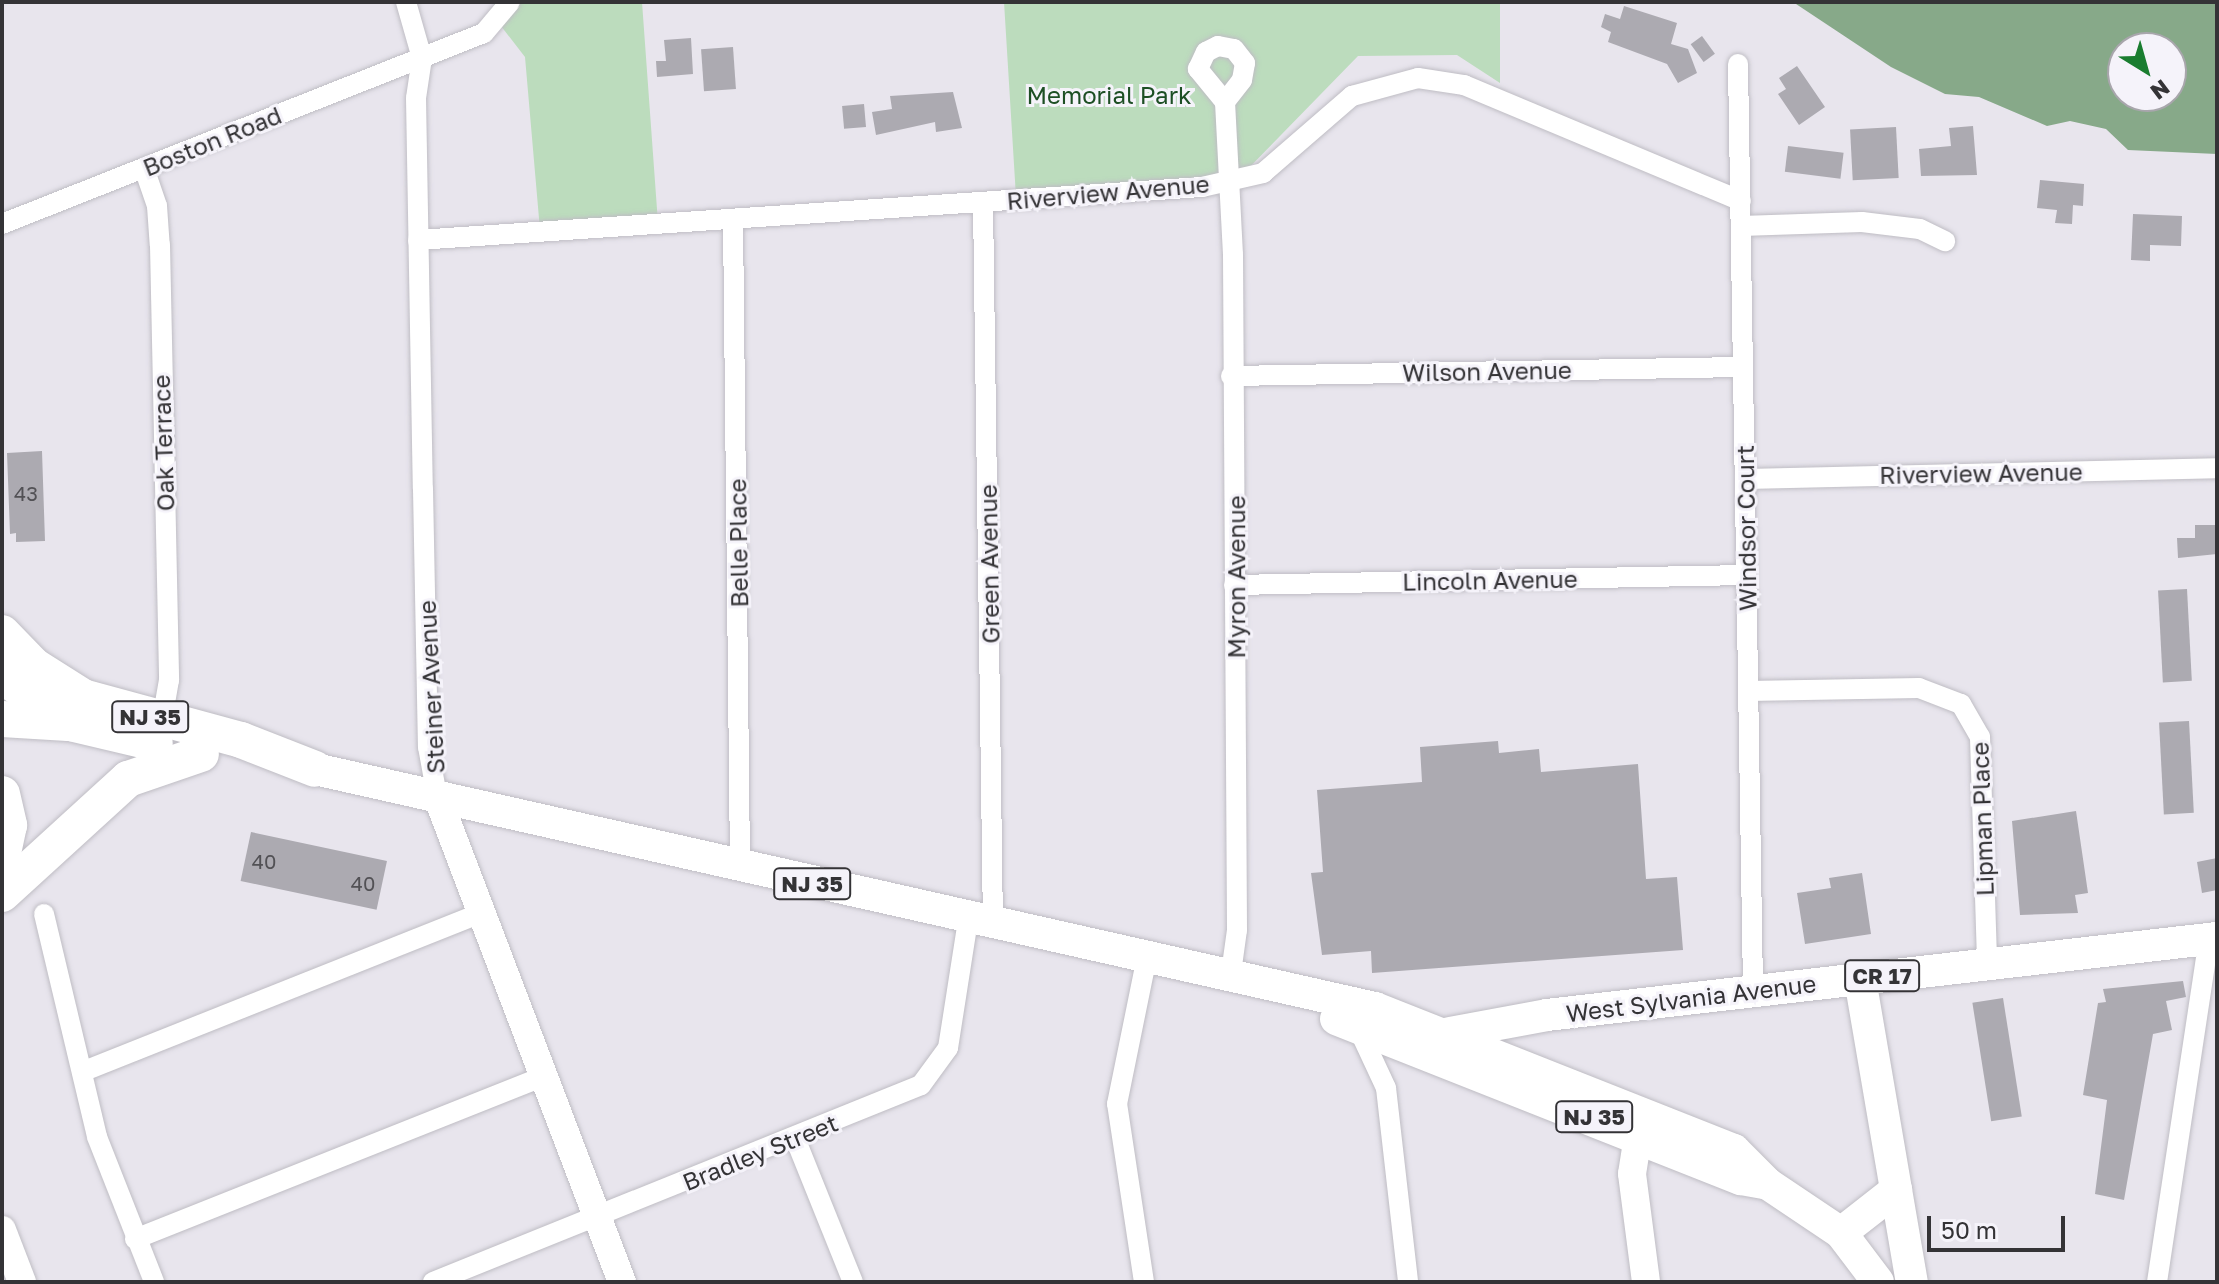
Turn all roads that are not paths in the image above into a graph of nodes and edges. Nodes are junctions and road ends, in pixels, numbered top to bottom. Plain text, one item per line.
1 (406, 2) edge
2 (510, 2) edge
3 (422, 58) junction
4 (1738, 64) dead end
5 (1225, 102) dead end
6 (144, 168) junction
7 (1230, 181) junction
8 (1741, 201) junction
9 (983, 202) junction
10 (733, 219) junction
11 (2, 224) edge
12 (1741, 226) junction
13 (418, 240) junction
14 (1945, 241) dead end
15 (1743, 367) junction
16 (1231, 376) junction
17 (2217, 468) edge
18 (1745, 479) junction
19 (1746, 575) junction
20 (1234, 585) junction
21 (2, 633) edge
22 (2, 676) edge
23 (1748, 691) junction
24 (2, 719) edge
25 (162, 720) junction
26 (70, 723) junction
27 (201, 754) junction
28 (315, 769) junction
29 (2, 794) edge
30 (437, 796) junction
31 (2, 857) edge
32 (740, 867) junction
33 (2, 894) edge
34 (44, 914) dead end
35 (478, 914) junction
36 (980, 923) junction
37 (2213, 939) edge
38 (1146, 961) junction
39 (1987, 964) junction
40 (1231, 973) junction
41 (1860, 979) junction
42 (1753, 991) junction
43 (1547, 1015) junction
44 (1364, 1016) junction
45 (1449, 1033) junction
46 (1420, 1048) junction
47 (84, 1071) junction
48 (542, 1077) junction
49 (1386, 1088) junction
50 (1638, 1136) junction
51 (795, 1138) junction
52 (1768, 1184) junction
53 (1896, 1190) junction
54 (598, 1216) junction
55 (2, 1230) edge
56 (1841, 1233) junction
57 (135, 1239) junction
58 (22, 1282) edge
59 (154, 1282) edge
60 (433, 1282) edge
61 (622, 1282) edge
62 (853, 1282) edge
63 (1144, 1282) edge
64 (1408, 1282) edge
65 (1646, 1282) edge
66 (1878, 1282) edge
67 (1912, 1282) edge
68 (2157, 1282) edge

1 - 3 street, Steiner Avenue
2 - 3 street, Boston Road
3 - 6 street, Boston Road
3 - 13 street, Steiner Avenue
4 - 8 street, Windsor Court
5 - 7 street, Myron Avenue
6 - 11 street, Boston Road
6 - 25 street, Oak Terrace
7 - 8 street, Riverview Avenue
7 - 9 street, Riverview Avenue
7 - 16 street, Myron Avenue
8 - 12 street, Windsor Court
9 - 10 street, Riverview Avenue
9 - 36 street, Green Avenue
10 - 13 street, Riverview Avenue
10 - 32 street, Belle Place
12 - 14 street
12 - 15 street, Windsor Court
13 - 30 street, Steiner Avenue
15 - 16 street, Wilson Avenue
15 - 18 street, Windsor Court
16 - 20 street, Myron Avenue
17 - 18 street, Riverview Avenue
18 - 19 street, Windsor Court
19 - 20 street, Lincoln Avenue
19 - 23 street, Windsor Court
20 - 40 street, Myron Avenue
21 - 25 highway, NJ 35
22 - 26 highway, NJ 35
23 - 39 street, Lipman Place
23 - 42 street, Windsor Court
24 - 26 highway
25 - 28 highway, NJ 35
26 - 27 highway, NJ 35
27 - 28 highway, NJ 35
27 - 33 highway
28 - 30 main road, NJ 35
29 - 31 highway
30 - 32 main road, NJ 35
30 - 35 street, Steiner Avenue
32 - 36 main road, NJ 35
34 - 47 street
35 - 47 street
35 - 48 street, Steiner Avenue
36 - 38 main road, NJ 35
36 - 51 street, Bradley Street
37 - 39 main road, West Sylvania Avenue / CR 17
37 - 68 street
38 - 40 main road, NJ 35
38 - 44 main road, NJ 35
38 - 63 street
39 - 41 main road, West Sylvania Avenue / CR 17
40 - 44 main road, NJ 35
41 - 42 main road, West Sylvania Avenue / CR 17
41 - 53 main road
42 - 43 main road, West Sylvania Avenue / CR 17
43 - 44 main road, West Sylvania Avenue / CR 17
43 - 45 main road, West Sylvania Avenue / CR 17
44 - 45 main road, West Sylvania Avenue / CR 17
44 - 46 main road, NJ 35
44 - 49 street
45 - 52 main road, NJ 35
46 - 49 street
46 - 50 main road, NJ 35
47 - 57 street
48 - 54 street, Steiner Avenue
48 - 57 street
49 - 64 street
50 - 52 main road, NJ 35
50 - 65 street
51 - 54 street, Bradley Street
51 - 62 street
52 - 56 main road, NJ 35
53 - 56 main road
53 - 67 main road
54 - 60 street, Bradley Street
54 - 61 street, Steiner Avenue
55 - 58 street
56 - 66 main road, NJ 35
57 - 59 street

